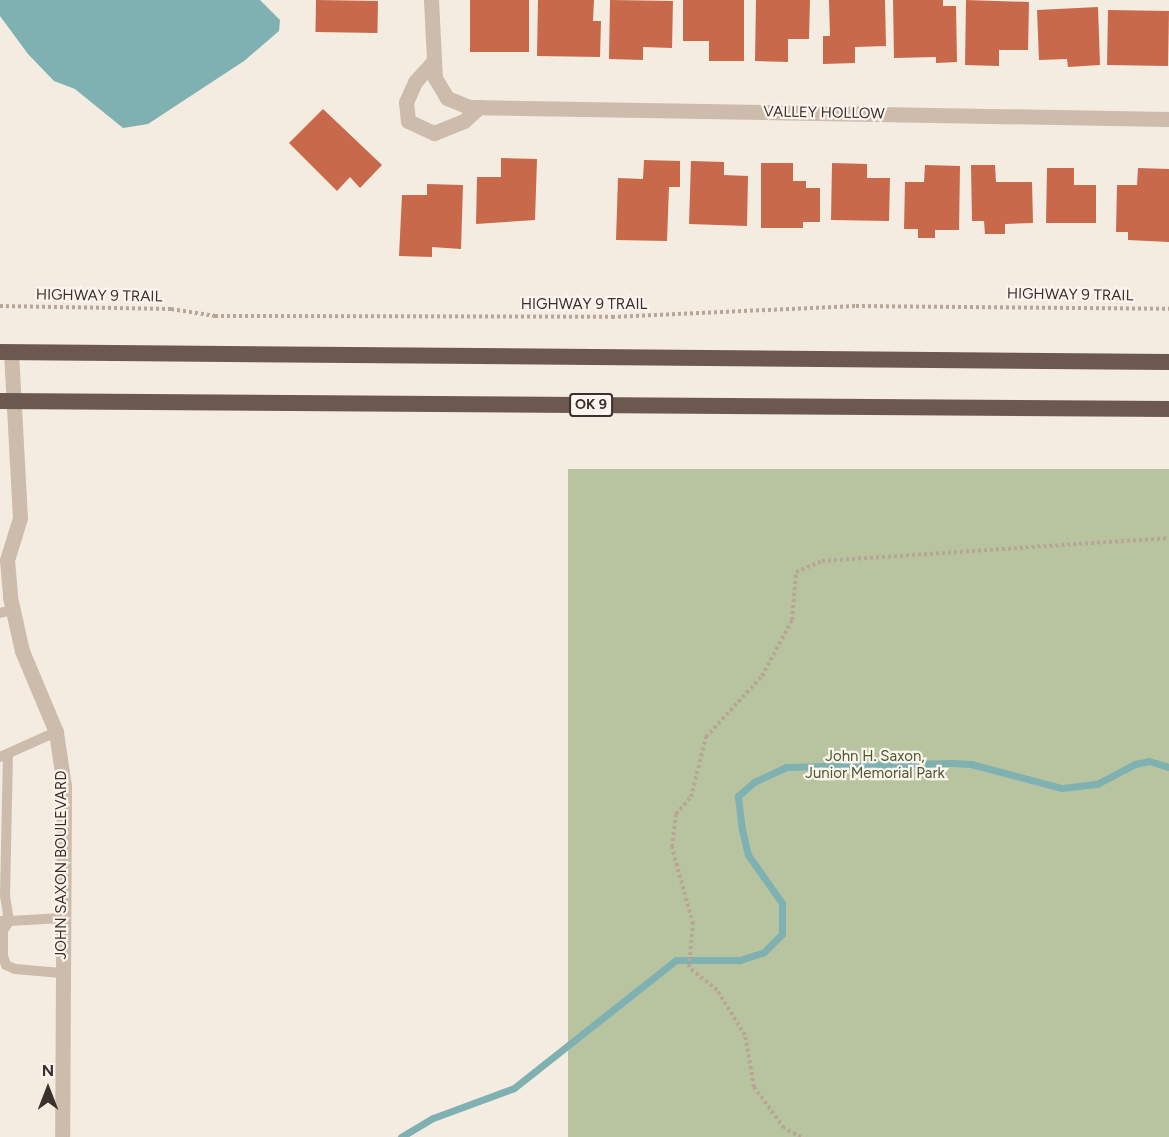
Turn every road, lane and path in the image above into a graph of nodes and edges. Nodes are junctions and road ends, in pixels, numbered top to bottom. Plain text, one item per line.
1 (431, 0) edge
2 (432, 63) junction
3 (479, 107) junction
4 (1169, 119) edge
5 (0, 306) edge
6 (1169, 309) edge
7 (6, 352) edge
8 (1169, 362) edge
9 (7, 401) edge
10 (1169, 409) edge
11 (1169, 538) edge
12 (6, 612) edge
13 (56, 732) junction
14 (4, 757) edge
15 (62, 918) junction
16 (4, 921) edge
17 (3, 966) edge
18 (61, 973) junction
19 (62, 1137) edge
20 (801, 1137) edge

1 - 2 street, VALLEY HOLLOW
2 - 3 street, VALLEY HOLLOW
2 - 3 street
3 - 4 street, VALLEY HOLLOW
5 - 6 path, HIGHWAY 9 TRAIL
7 - 8 highway
7 - 9 street, JOHN SAXON BOULEVARD
9 - 10 highway, OK 9
9 - 12 street, JOHN SAXON BOULEVARD
11 - 20 path
12 - 13 street, JOHN SAXON BOULEVARD
13 - 14 lane
13 - 15 street, JOHN SAXON BOULEVARD
14 - 16 lane
15 - 16 lane
15 - 18 street, JOHN SAXON BOULEVARD
16 - 17 lane
17 - 18 lane
18 - 19 street, JOHN SAXON BOULEVARD

